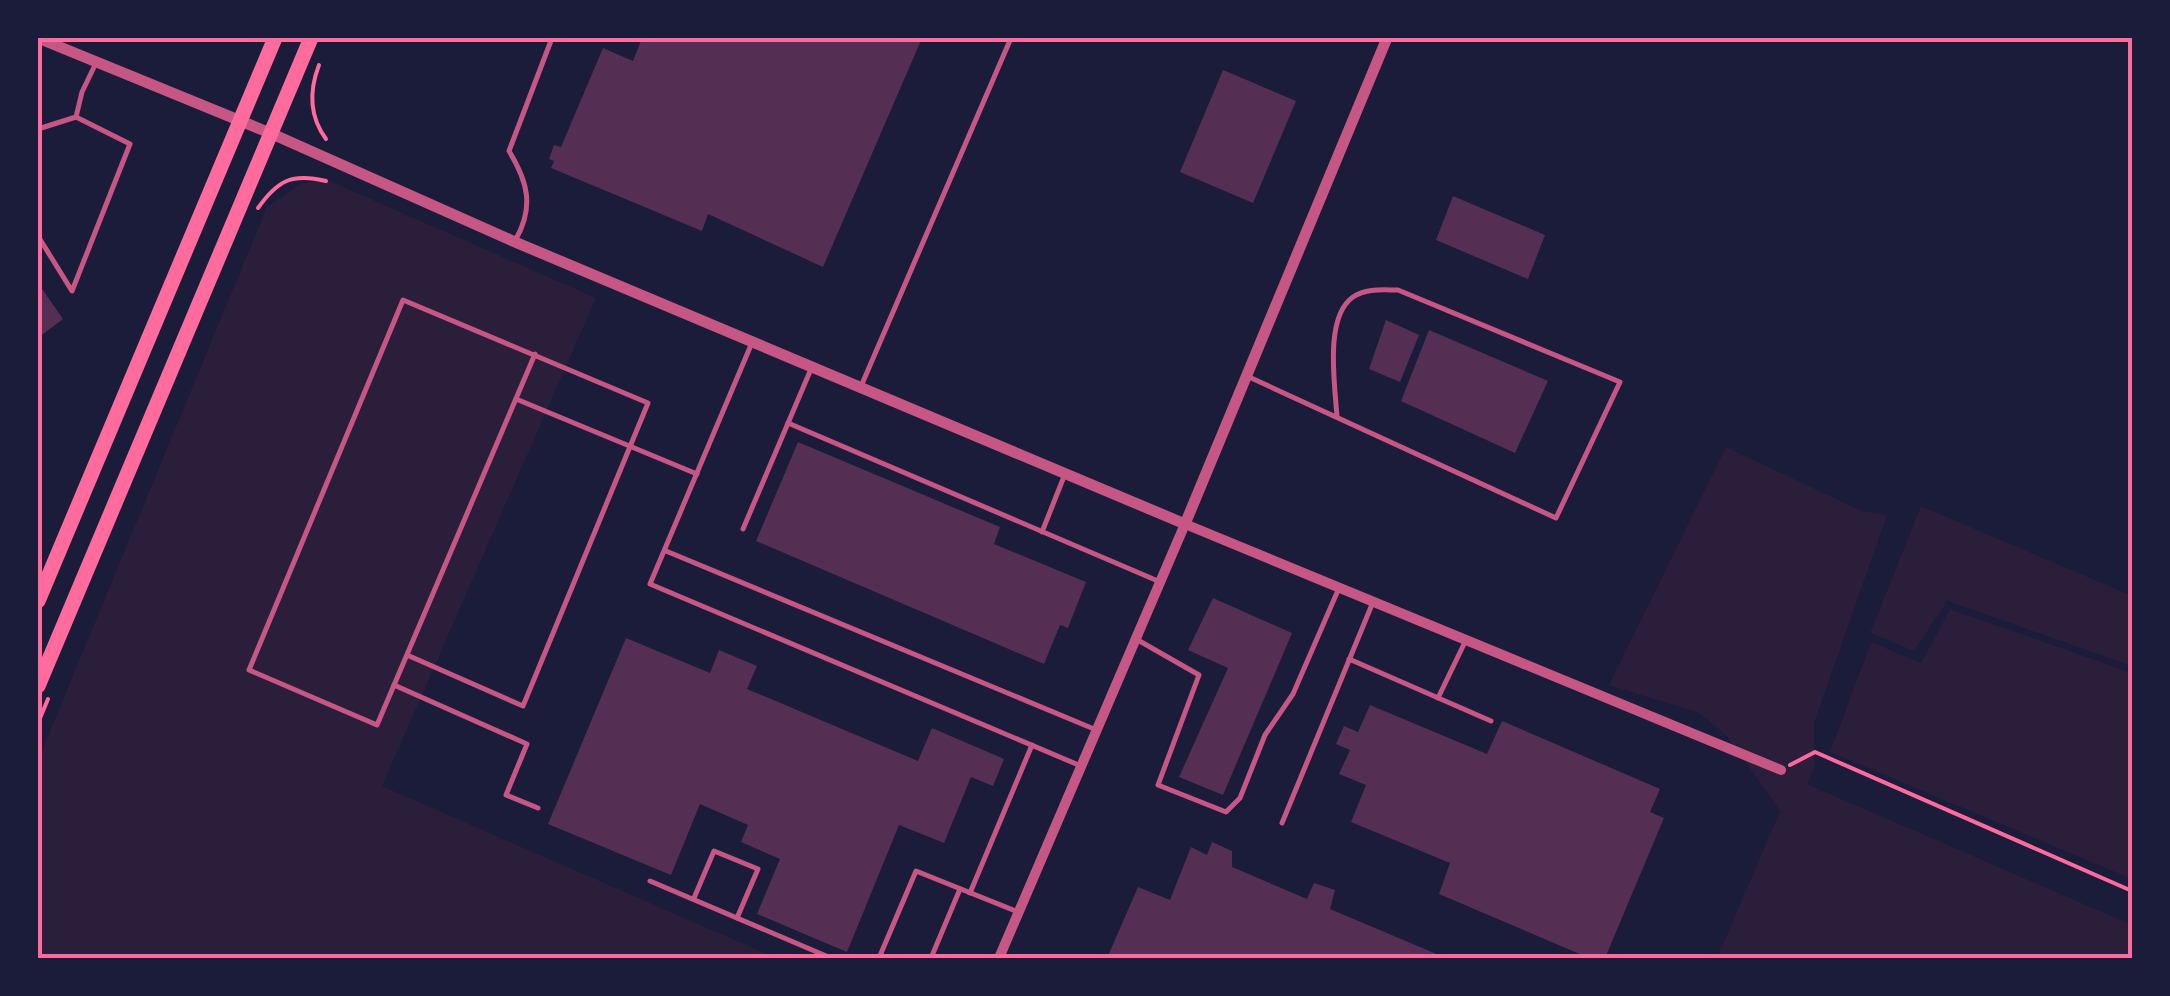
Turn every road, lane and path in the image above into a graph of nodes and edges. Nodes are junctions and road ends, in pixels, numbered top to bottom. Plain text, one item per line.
1 (38, 38) edge
2 (276, 38) edge
3 (311, 38) edge
4 (552, 38) edge
5 (1011, 38) edge
6 (1387, 38) edge
7 (324, 52) dead end
8 (96, 62) junction
9 (76, 118) junction
10 (240, 121) junction
11 (38, 128) edge
12 (270, 133) junction
13 (326, 138) dead end
14 (326, 181) dead end
15 (258, 208) dead end
16 (38, 236) edge
17 (515, 242) junction
18 (752, 341) junction
19 (535, 354) junction
20 (812, 366) junction
21 (1246, 375) junction
22 (861, 387) junction
23 (516, 398) junction
24 (1337, 417) junction
25 (788, 423) junction
26 (630, 447) junction
27 (696, 474) junction
28 (1066, 474) junction
29 (1185, 524) junction
30 (743, 529) dead end
31 (1042, 532) junction
32 (664, 550) junction
33 (1160, 582) junction
34 (1339, 588) junction
35 (38, 601) edge
36 (1373, 602) junction
37 (1136, 639) junction
38 (1466, 640) junction
39 (407, 655) junction
40 (1349, 659) junction
41 (394, 685) junction
42 (45, 688) edge
43 (1438, 698) junction
44 (1491, 720) dead end
45 (38, 723) edge
46 (1097, 730) junction
47 (1032, 745) junction
48 (1081, 766) junction
49 (1780, 770) joint
50 (538, 808) dead end
51 (1282, 823) dead end
52 (650, 881) dead end
53 (960, 889) junction
54 (2132, 891) edge
55 (970, 893) junction
56 (694, 900) junction
57 (1018, 912) junction
58 (736, 918) junction
59 (831, 958) edge
60 (879, 958) edge
61 (931, 958) edge
62 (1000, 958) edge

1 - 8 street
2 - 10 highway
3 - 12 highway
4 - 17 lane
5 - 22 lane
6 - 21 street
7 - 13 path
8 - 9 lane
8 - 10 street
9 - 11 lane
9 - 16 lane
10 - 12 street
10 - 35 highway
12 - 17 street
12 - 42 highway
14 - 15 path
17 - 18 street
18 - 20 street
18 - 27 lane
19 - 23 lane
19 - 26 lane
19 - 41 lane
20 - 22 street
20 - 25 lane
21 - 24 lane
21 - 29 street
22 - 28 street
23 - 26 lane
23 - 39 lane
24 - 24 lane
25 - 30 lane
25 - 31 lane
26 - 27 lane
26 - 39 lane
27 - 32 lane
28 - 29 street
28 - 31 lane
29 - 33 street
29 - 34 street
31 - 33 lane
32 - 46 lane
32 - 47 lane
33 - 37 street
34 - 36 street
34 - 37 lane
36 - 38 street
36 - 40 lane
37 - 46 street
38 - 43 lane
38 - 49 street
39 - 41 lane
40 - 43 lane
40 - 51 lane
41 - 50 lane
42 - 45 path
43 - 44 lane
46 - 48 street
47 - 48 lane
47 - 55 lane
48 - 57 street
49 - 54 path
52 - 56 lane
53 - 55 lane
53 - 60 lane
53 - 61 lane
55 - 57 lane
56 - 58 lane
56 - 58 lane
57 - 62 street
58 - 59 lane

